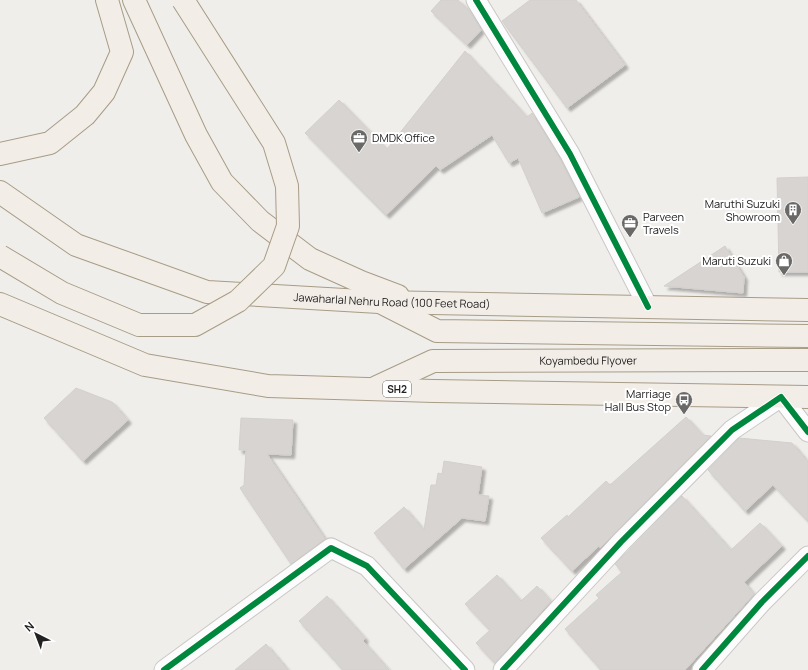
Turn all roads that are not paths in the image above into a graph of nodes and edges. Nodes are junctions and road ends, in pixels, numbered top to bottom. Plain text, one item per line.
1 (107, 0) edge
2 (134, 0) edge
3 (183, 0) edge
4 (476, 0) edge
5 (0, 154) edge
6 (0, 192) edge
7 (0, 256) edge
8 (379, 302) junction
9 (414, 302) junction
10 (0, 304) edge
11 (648, 307) junction
12 (808, 310) edge
13 (808, 336) edge
14 (808, 360) edge
15 (374, 388) junction
16 (781, 397) junction
17 (808, 397) edge
18 (808, 432) edge
19 (808, 556) edge
20 (164, 670) edge
21 (465, 670) edge
22 (503, 670) edge
23 (702, 670) edge

1 - 5 main road
2 - 9 main road
3 - 7 main road, bridge
4 - 11 street
6 - 8 main road, Jawaharlal Nehru Road (100 Feet Road)
8 - 9 main road, Jawaharlal Nehru Road (100 Feet Road)
8 - 13 main road
9 - 11 main road, Jawaharlal Nehru Road (100 Feet Road)
10 - 15 main road, SH2
11 - 12 main road, Jawaharlal Nehru Road (100 Feet Road)
14 - 15 main road, Koyambedu Flyover
15 - 16 main road, SH2
16 - 17 main road, SH2
16 - 18 street
16 - 22 street
19 - 23 street
20 - 21 street

